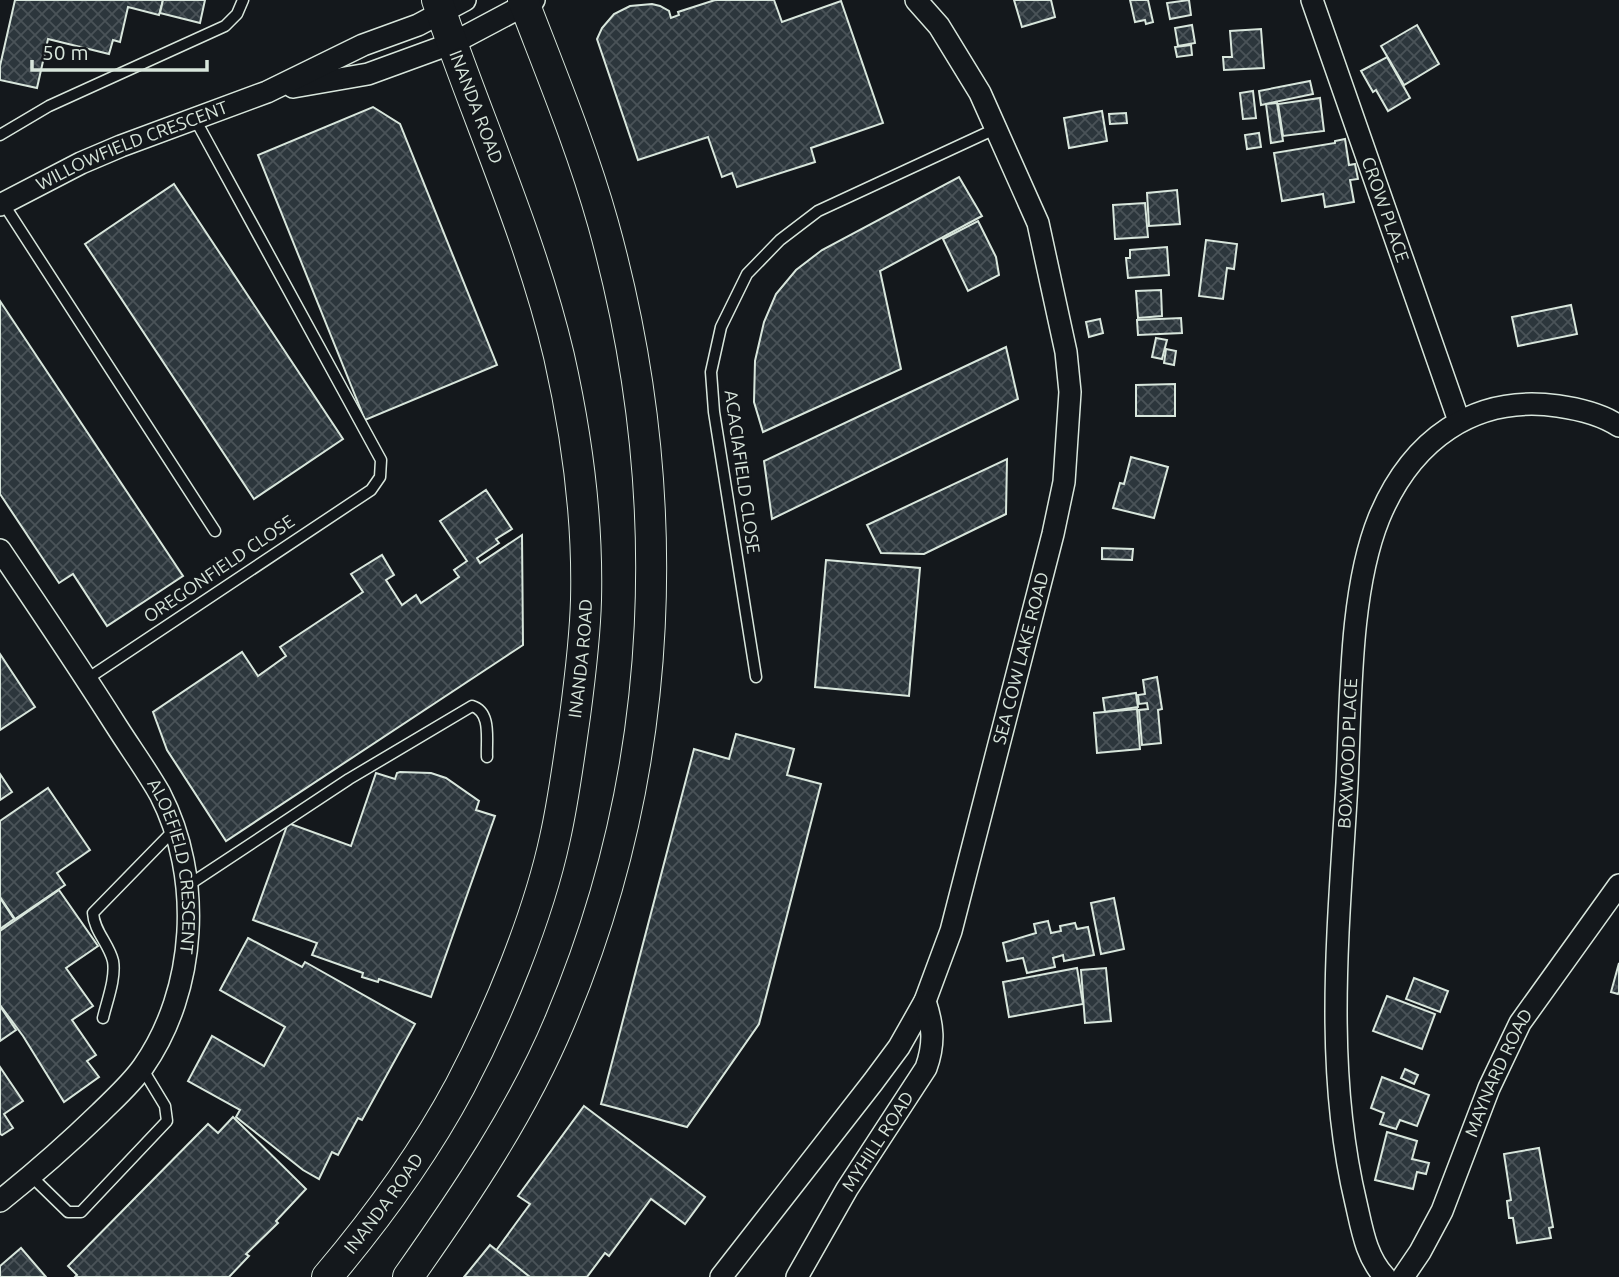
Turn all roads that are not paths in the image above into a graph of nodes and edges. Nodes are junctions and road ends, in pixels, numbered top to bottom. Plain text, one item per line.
1 (243, 0) edge
2 (916, 0) edge
3 (1312, 0) edge
4 (527, 2) edge
5 (447, 4) edge
6 (453, 43) junction
7 (267, 92) junction
8 (195, 119) junction
9 (995, 129) junction
10 (0, 135) edge
11 (2, 204) edge
12 (1459, 421) junction
13 (1619, 426) edge
14 (215, 531) dead end
15 (0, 550) edge
16 (756, 677) dead end
17 (87, 678) junction
18 (487, 757) dead end
19 (174, 830) junction
20 (1619, 885) edge
21 (187, 886) junction
22 (925, 1001) junction
23 (103, 1017) dead end
24 (142, 1068) junction
25 (31, 1177) junction
26 (0, 1201) edge
27 (327, 1277) edge
28 (408, 1277) edge
29 (721, 1277) edge
30 (797, 1277) edge
31 (1385, 1277) edge
32 (1403, 1277) edge

1 - 10 lane
2 - 9 street, SEA COW LAKE ROAD
3 - 12 street, CROW PLACE
4 - 6 street, WILLOWFIELD CRESCENT
4 - 28 main road
5 - 6 main road, INANDA ROAD
5 - 7 street, WILLOWFIELD CRESCENT
6 - 7 street, WILLOWFIELD CRESCENT
6 - 27 main road, INANDA ROAD
7 - 8 street, WILLOWFIELD CRESCENT
8 - 11 street, WILLOWFIELD CRESCENT
8 - 17 lane, OREGONFIELD CLOSE
9 - 16 lane, ACACIAFIELD CLOSE
9 - 22 street, SEA COW LAKE ROAD
11 - 14 lane
12 - 13 street, BOXWOOD PLACE
12 - 31 street, BOXWOOD PLACE
15 - 17 street, ALOEFIELD CRESCENT
17 - 19 street, ALOEFIELD CRESCENT
18 - 21 lane
19 - 21 street, ALOEFIELD CRESCENT
19 - 23 lane
20 - 32 street, MAYNARD ROAD
21 - 24 street, ALOEFIELD CRESCENT
22 - 29 street, SEA COW LAKE ROAD
22 - 30 street, MYHILL ROAD
24 - 25 street, ALOEFIELD CRESCENT
24 - 25 lane
25 - 26 street, ALOEFIELD CRESCENT

